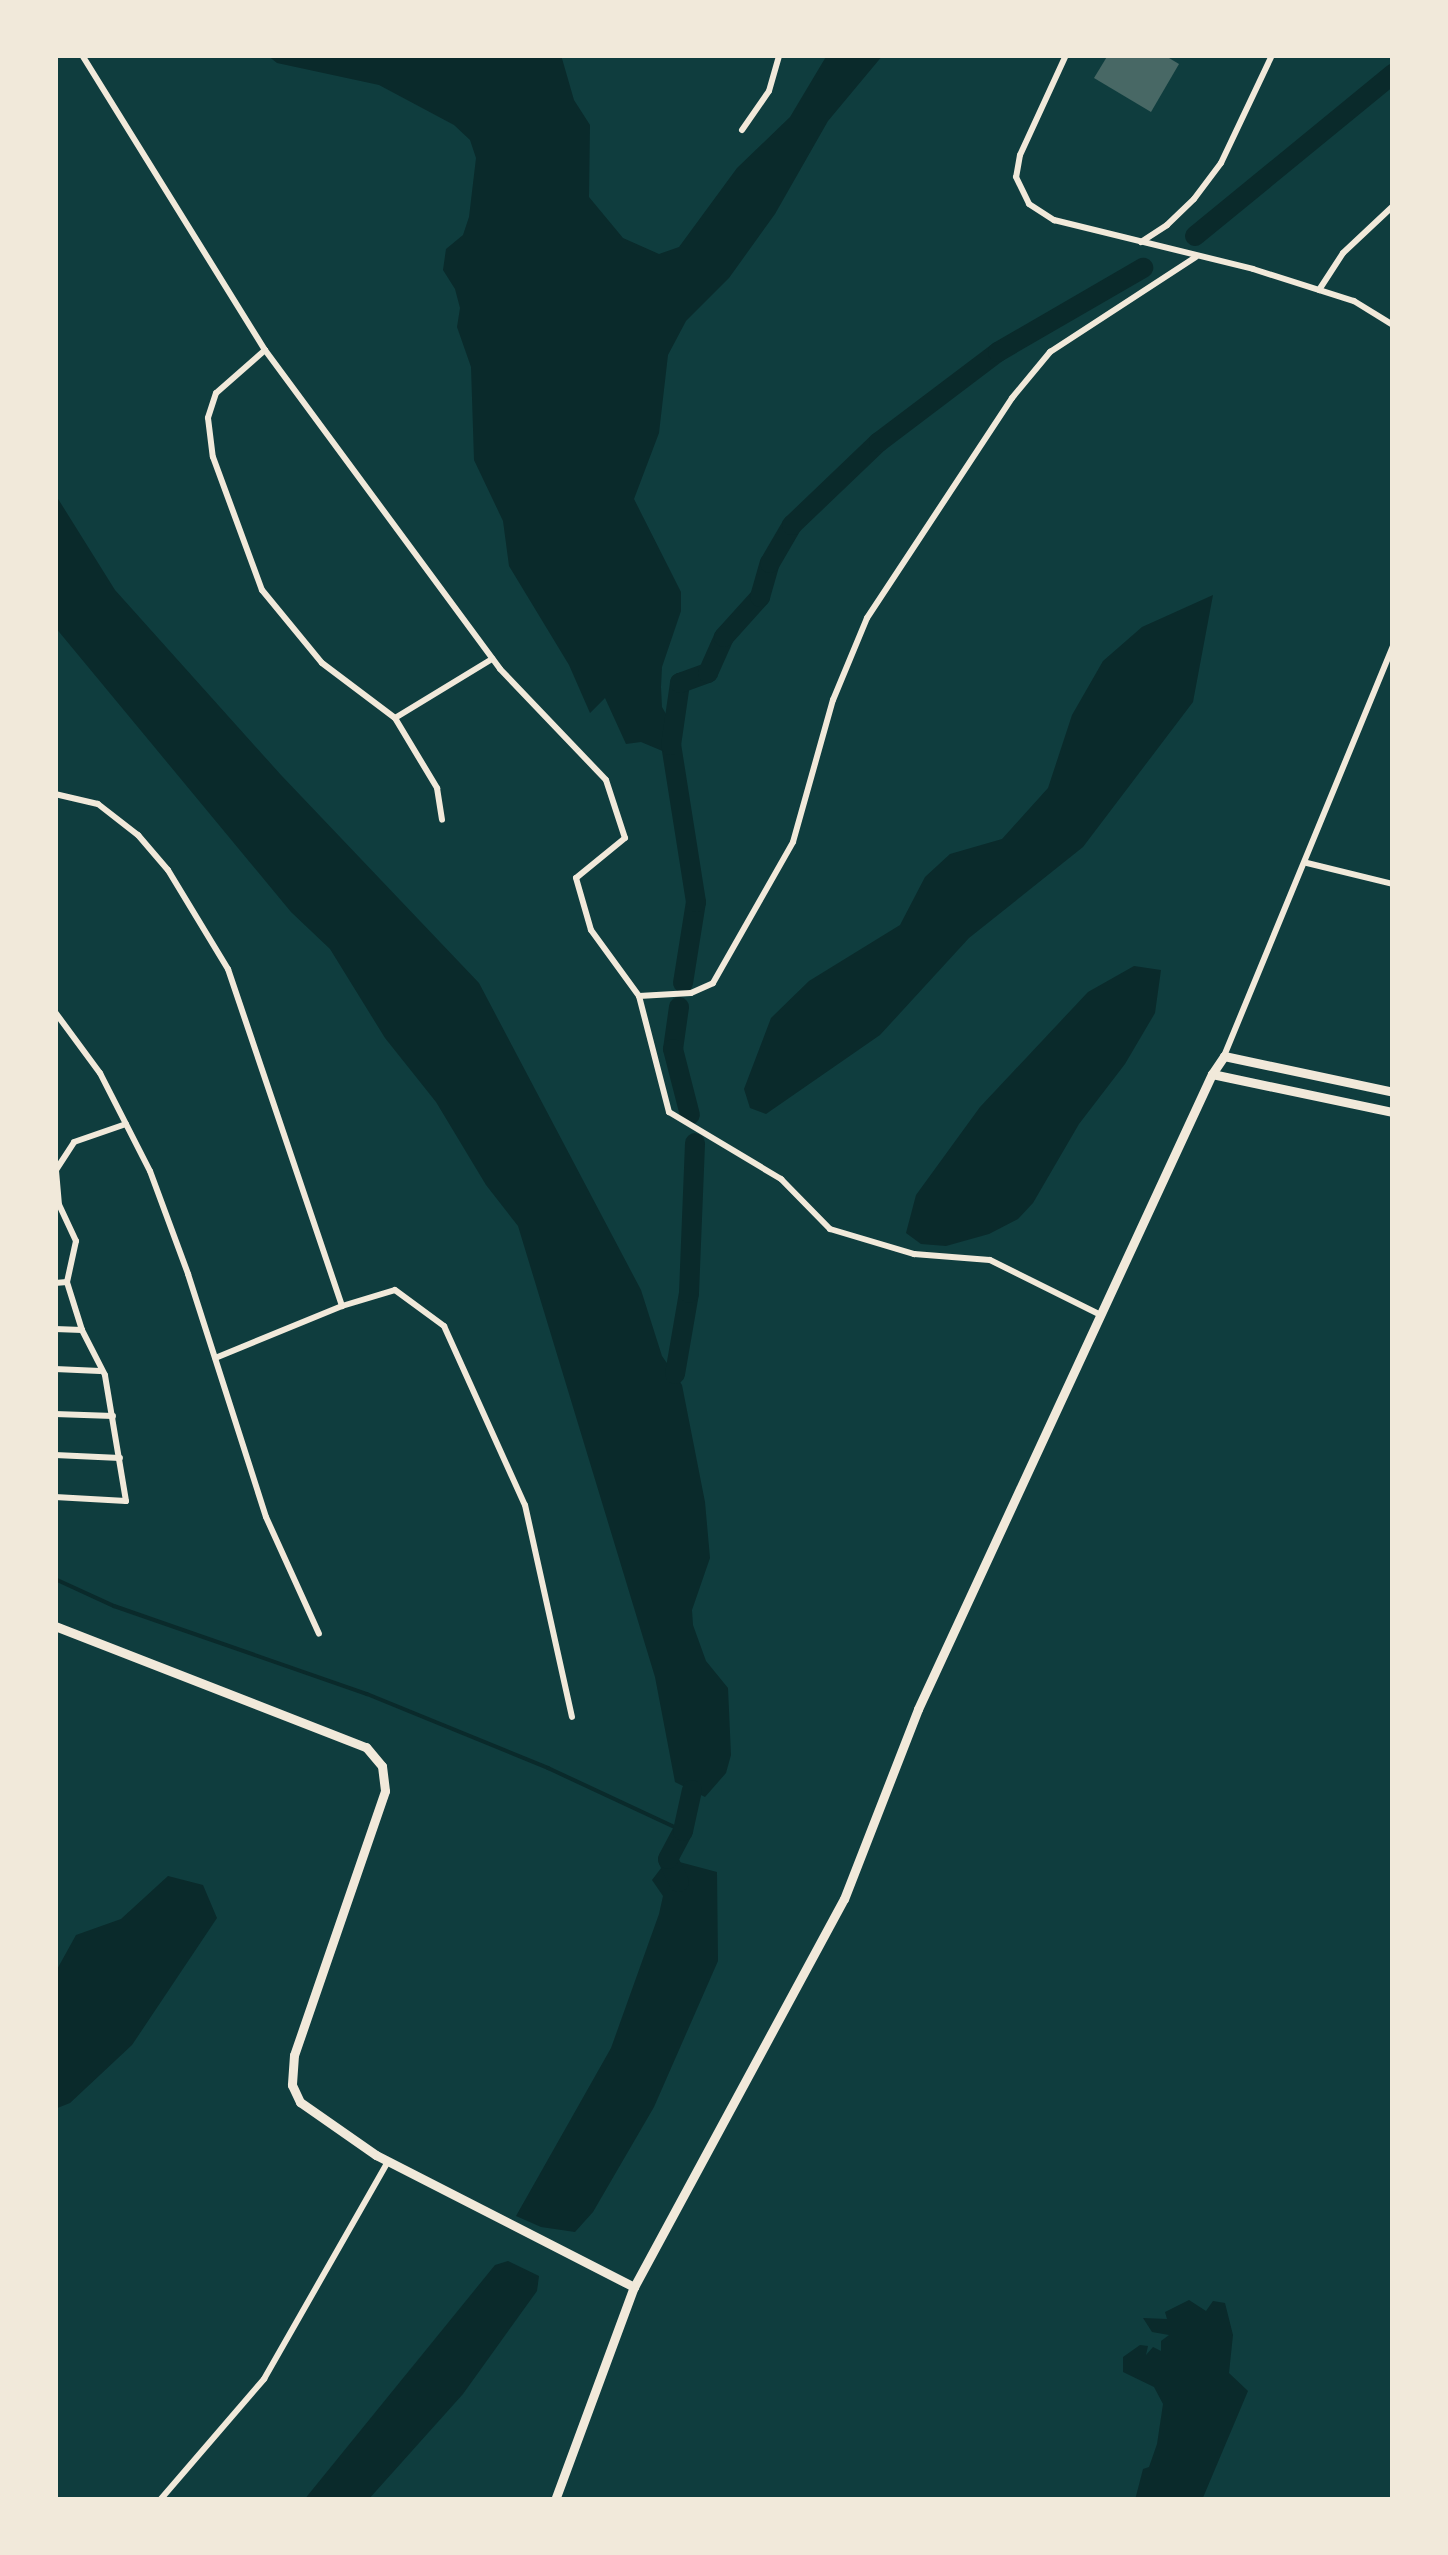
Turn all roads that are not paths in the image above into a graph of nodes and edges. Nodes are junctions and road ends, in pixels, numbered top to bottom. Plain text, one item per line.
1 (82, 55) edge
2 (779, 55) edge
3 (1066, 55) edge
4 (1272, 55) edge
5 (742, 130) dead end
6 (1393, 206) edge
7 (1140, 242) junction
8 (1196, 257) junction
9 (1319, 290) junction
10 (1393, 326) edge
11 (265, 350) junction
12 (1393, 646) edge
13 (492, 659) junction
14 (395, 718) junction
15 (55, 794) edge
16 (442, 820) dead end
17 (1307, 862) junction
18 (1393, 884) edge
19 (639, 996) junction
20 (55, 1012) edge
21 (1224, 1056) junction
22 (1212, 1074) junction
23 (1393, 1092) edge
24 (1393, 1112) edge
25 (126, 1124) junction
26 (66, 1282) junction
27 (55, 1283) edge
28 (342, 1306) junction
29 (1099, 1314) junction
30 (55, 1329) edge
31 (82, 1330) junction
32 (216, 1358) junction
33 (55, 1369) edge
34 (100, 1371) junction
35 (55, 1414) edge
36 (113, 1416) junction
37 (55, 1455) edge
38 (120, 1458) junction
39 (55, 1497) edge
40 (55, 1626) edge
41 (319, 1634) dead end
42 (572, 1717) dead end
43 (388, 2162) junction
44 (634, 2288) junction
45 (160, 2500) edge
46 (555, 2500) edge

1 - 11 street
2 - 5 street
3 - 7 street
4 - 7 street
6 - 9 street
7 - 8 street
8 - 9 street
8 - 19 street
9 - 10 street
11 - 13 street
11 - 14 street
12 - 17 street
13 - 14 street
13 - 19 street
14 - 16 street
15 - 28 street
17 - 18 street
17 - 21 street
19 - 29 street
20 - 25 street
21 - 22 street
21 - 23 street
22 - 24 street
22 - 29 street
25 - 26 street
25 - 32 street
26 - 27 street
26 - 31 street
28 - 32 street
28 - 42 street
29 - 44 street
30 - 31 street
31 - 34 street
32 - 41 street
33 - 34 street
34 - 36 street
35 - 36 street
36 - 38 street
37 - 38 street
38 - 39 street
40 - 43 street
43 - 44 street
43 - 45 street
44 - 46 street

